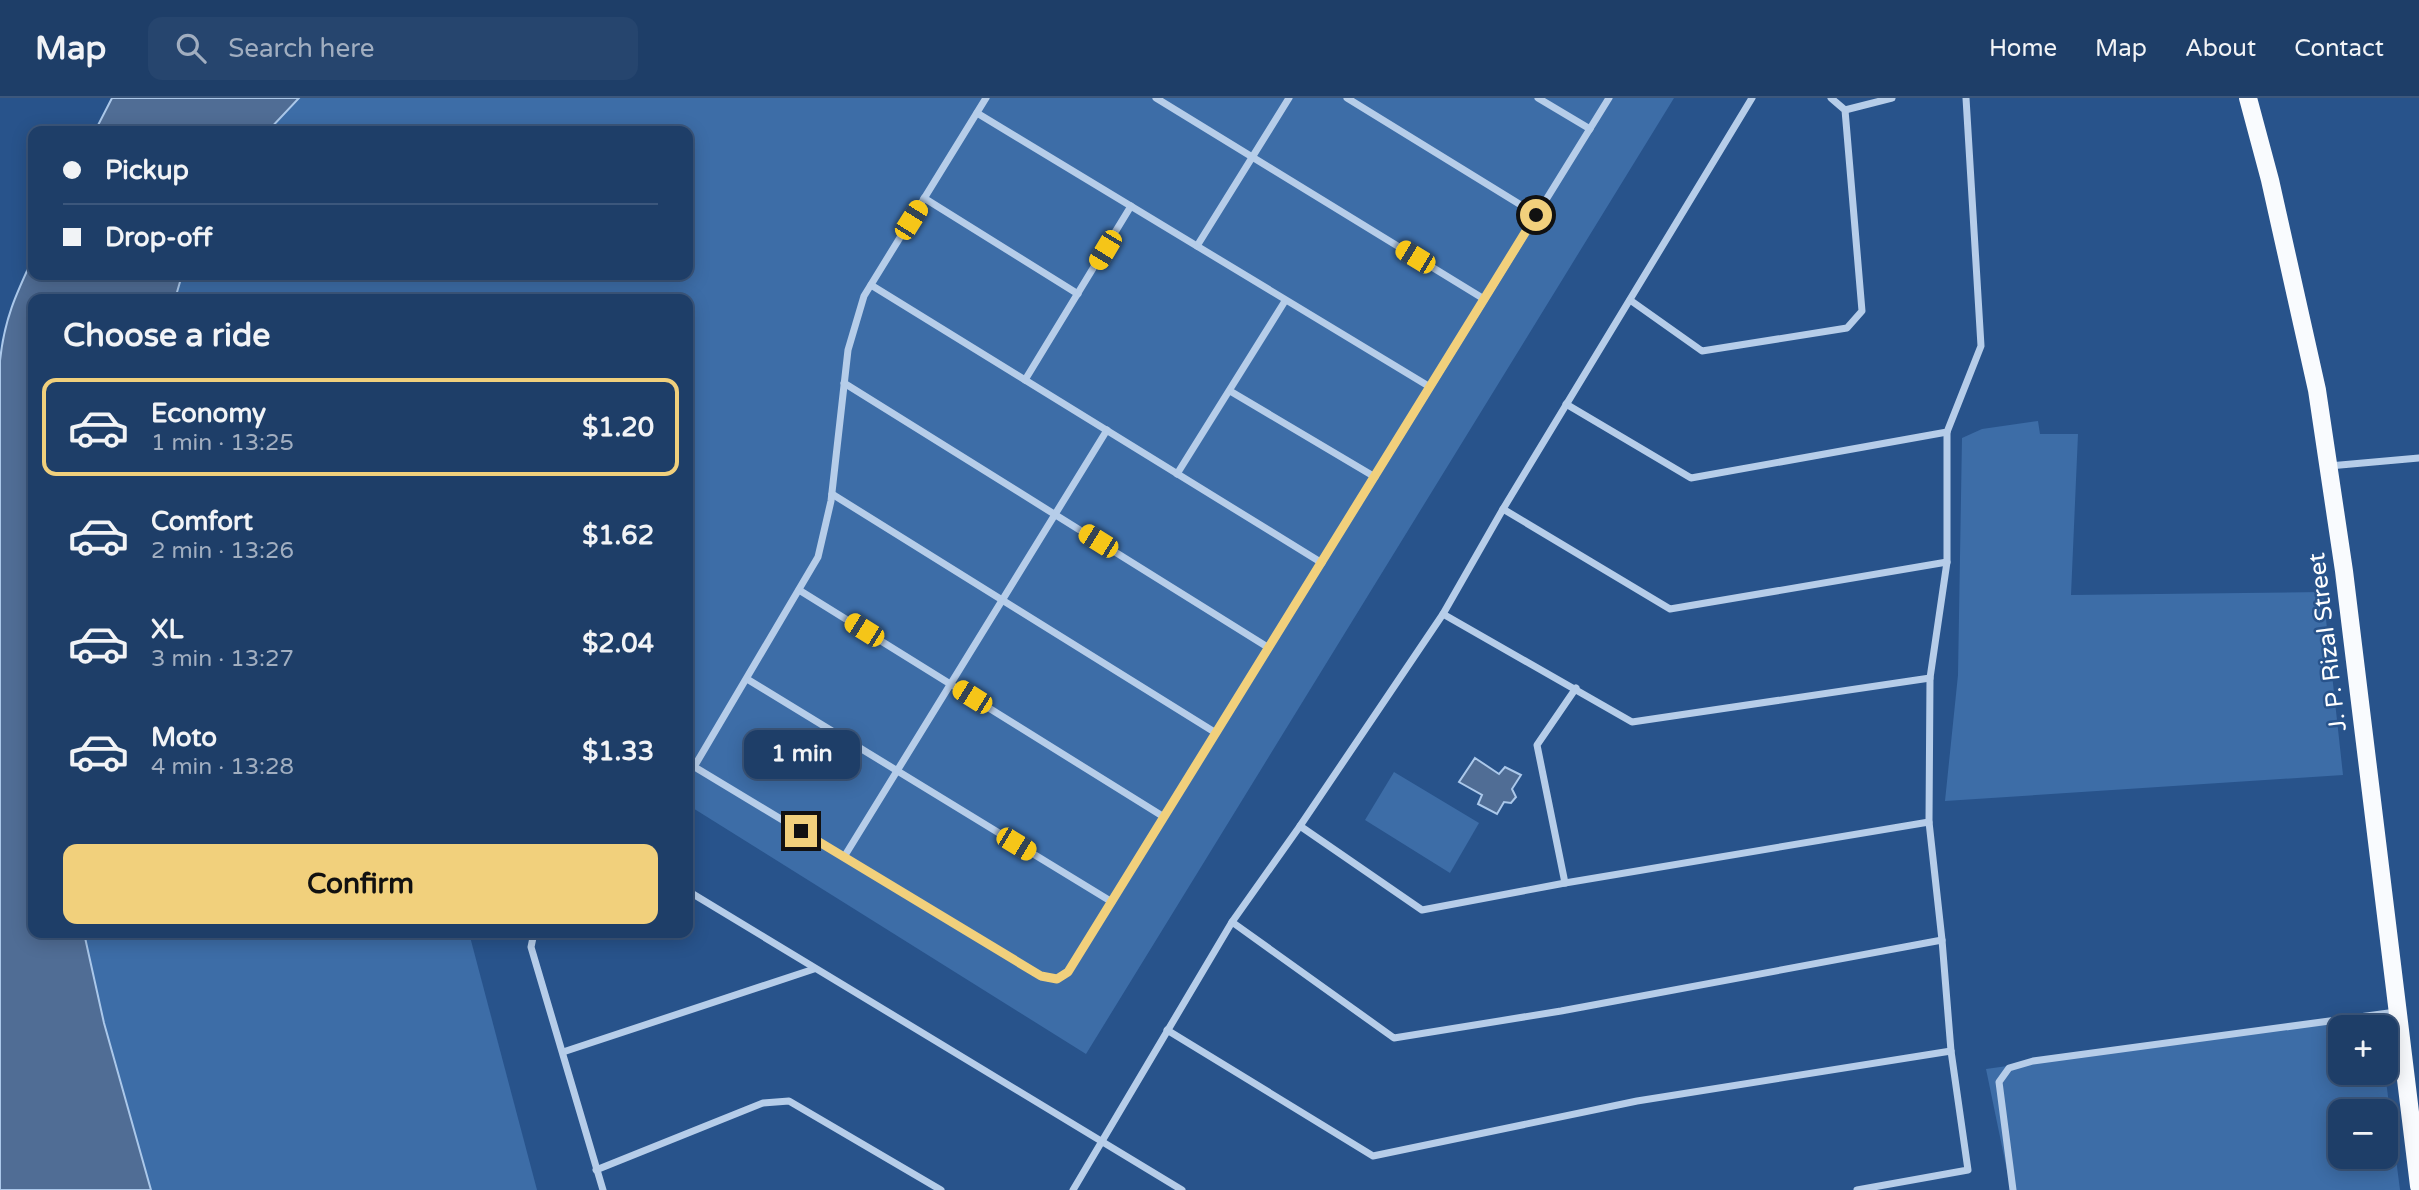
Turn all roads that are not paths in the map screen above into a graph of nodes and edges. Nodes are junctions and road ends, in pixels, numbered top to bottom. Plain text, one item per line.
1 (986, 98) edge
2 (1157, 98) edge
3 (1289, 98) edge
4 (1347, 98) edge
5 (1538, 98) edge
6 (1609, 98) edge
7 (1752, 98) edge
8 (1830, 98) edge
9 (1892, 98) edge
10 (1966, 98) edge
11 (2248, 98) edge
12 (1845, 110) junction
13 (977, 113) junction
14 (1590, 129) junction
15 (1252, 157) junction
16 (924, 198) junction
17 (1131, 206) junction
18 (1536, 215) junction
19 (1197, 246) junction
20 (871, 285) junction
21 (1078, 294) junction
22 (1484, 299) junction
23 (1630, 300) junction
24 (1285, 301) junction
25 (1026, 380) junction
26 (844, 383) junction
27 (1430, 387) junction
28 (1230, 391) junction
29 (1566, 404) junction
30 (1107, 430) junction
31 (1947, 432) junction
32 (2419, 458) edge
33 (2329, 467) junction
34 (1177, 474) junction
35 (1375, 477) junction
36 (832, 494) junction
37 (1503, 509) junction
38 (1055, 514) junction
39 (1947, 562) junction
40 (1322, 563) junction
41 (799, 590) junction
42 (1002, 600) junction
43 (1443, 614) junction
44 (1269, 648) junction
45 (1930, 678) junction
46 (747, 679) junction
47 (950, 684) junction
48 (1576, 688) junction
49 (1216, 733) junction
50 (693, 762) edge
51 (693, 766) edge
52 (897, 771) junction
53 (1164, 817) junction
54 (1929, 822) junction
55 (1300, 826) junction
56 (844, 857) junction
57 (1565, 883) junction
58 (693, 894) edge
59 (1112, 902) junction
60 (1231, 922) junction
61 (533, 938) edge
62 (1942, 940) junction
63 (814, 969) junction
64 (2398, 1011) junction
65 (1167, 1030) junction
66 (1951, 1051) junction
67 (563, 1052) junction
68 (1101, 1140) junction
69 (596, 1170) junction
70 (2419, 1186) edge
71 (603, 1190) edge
72 (941, 1190) edge
73 (1073, 1190) edge
74 (1182, 1190) edge
75 (1857, 1190) edge
76 (2013, 1190) edge

1 - 13 street
2 - 15 street
3 - 15 street
4 - 18 street
5 - 14 street
6 - 14 street
7 - 23 street
8 - 12 street
9 - 12 street
10 - 31 street
11 - 33 main road, J. P. Rizal Street
12 - 23 street
13 - 16 street
13 - 17 street
14 - 18 street
15 - 19 street
15 - 22 street
16 - 20 street
16 - 21 street
17 - 19 street
17 - 21 street
18 - 22 street
19 - 24 street
20 - 25 street
20 - 26 street
21 - 25 street
22 - 27 street
23 - 29 street
24 - 27 street
24 - 28 street
25 - 30 street
26 - 36 street
26 - 38 street
27 - 35 street
28 - 34 street
28 - 35 street
29 - 31 street
29 - 37 street
30 - 34 street
30 - 38 street
31 - 39 street
32 - 33 street
33 - 64 main road, J. P. Rizal Street
34 - 40 street
35 - 40 street
36 - 41 street
36 - 42 street
37 - 39 street
37 - 43 street
38 - 42 street
38 - 44 street
39 - 45 street
40 - 44 street
41 - 46 street
41 - 47 street
42 - 47 street
42 - 49 street
43 - 48 street
43 - 55 street
44 - 49 street
45 - 48 street
45 - 54 street
46 - 50 street
46 - 52 street
47 - 52 street
47 - 53 street
48 - 57 street
49 - 53 street
51 - 56 street
52 - 56 street
52 - 59 street
53 - 59 street
54 - 57 street
54 - 62 street
55 - 57 street
55 - 60 street
56 - 59 street
58 - 63 street
60 - 62 street
60 - 65 street
61 - 67 street
62 - 66 street
63 - 67 street
63 - 68 street
64 - 70 main road, J. P. Rizal Street
64 - 76 street
65 - 66 street
65 - 68 street
66 - 75 street
67 - 69 street
68 - 73 street
68 - 74 street
69 - 71 street
69 - 72 street

